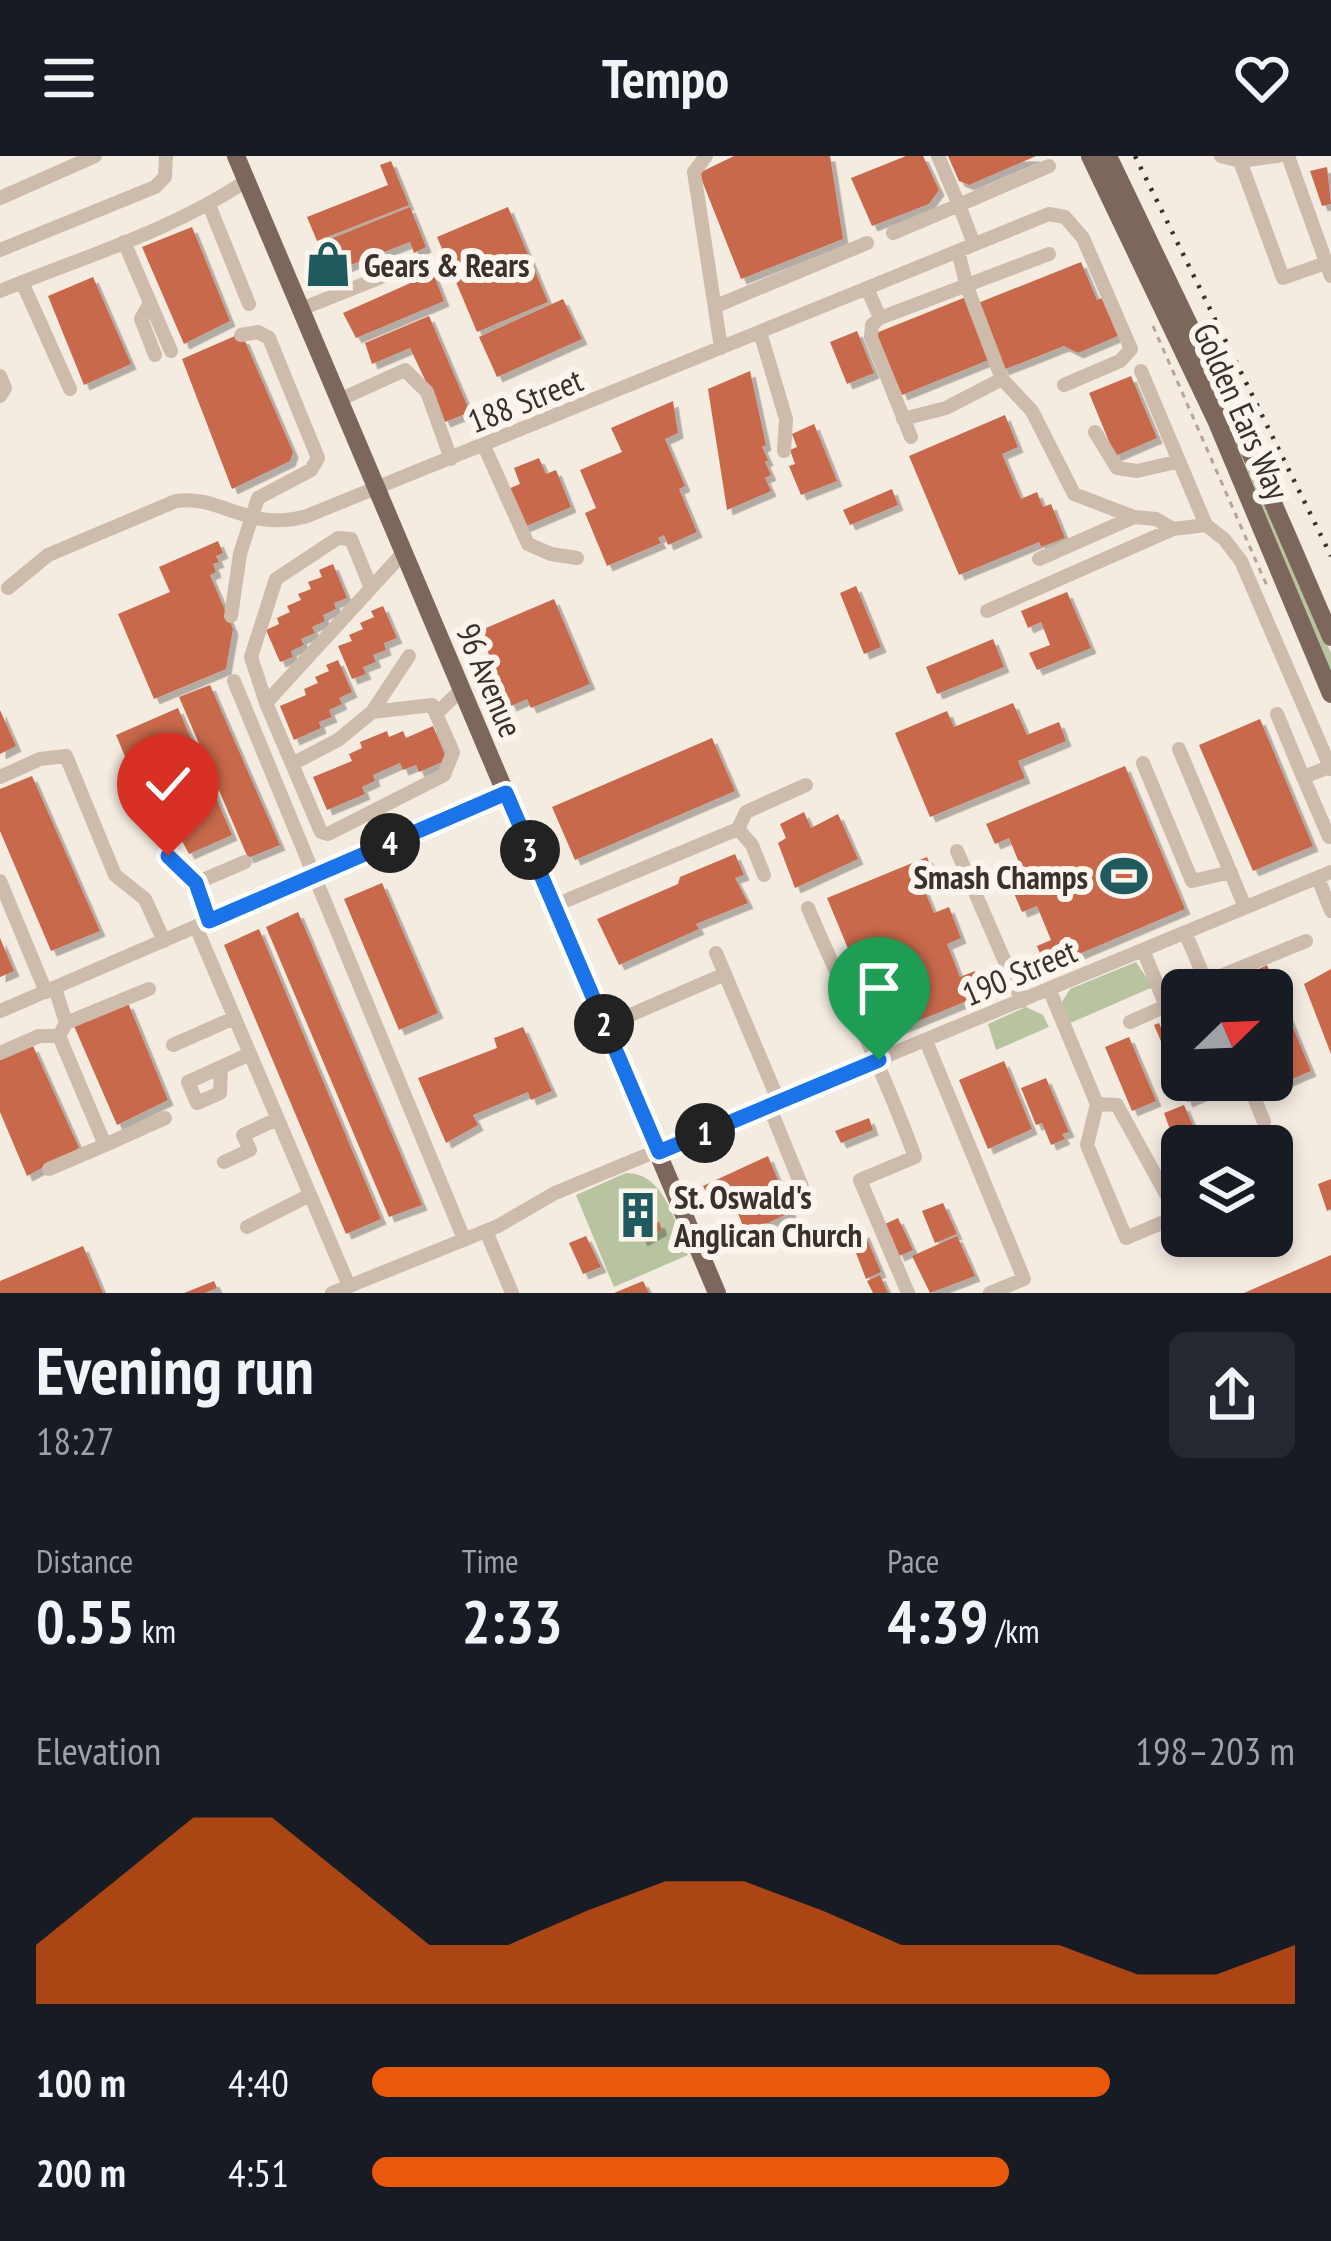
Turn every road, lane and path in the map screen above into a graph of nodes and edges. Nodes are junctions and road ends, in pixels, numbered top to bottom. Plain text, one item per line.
1 (48, 156) edge
2 (95, 156) edge
3 (166, 156) edge
4 (236, 156) edge
5 (706, 156) edge
6 (938, 156) edge
7 (1090, 156) edge
8 (1108, 156) edge
9 (1221, 156) edge
10 (1278, 156) edge
11 (1288, 156) edge
12 (1240, 161) junction
13 (1049, 166) dead end
14 (56, 173) junction
15 (246, 181) junction
16 (0, 198) edge
17 (959, 205) junction
18 (209, 206) junction
19 (893, 233) dead end
20 (124, 242) junction
21 (867, 243) dead end
22 (974, 244) junction
23 (0, 250) edge
24 (958, 250) junction
25 (1049, 254) dead end
26 (409, 266) dead end
27 (1329, 270) edge
28 (22, 282) junction
29 (967, 287) junction
30 (867, 288) junction
31 (0, 291) edge
32 (150, 303) junction
33 (249, 304) dead end
34 (716, 306) junction
35 (301, 309) junction
36 (880, 318) junction
37 (1154, 328) dead end
38 (760, 332) junction
39 (241, 334) dead end
40 (721, 348) junction
41 (171, 351) dead end
42 (155, 355) dead end
43 (1141, 371) dead end
44 (0, 376) edge
45 (1002, 379) junction
46 (1064, 385) dead end
47 (70, 389) dead end
48 (0, 396) edge
49 (339, 400) junction
50 (903, 418) junction
51 (1095, 432) dead end
52 (911, 437) dead end
53 (484, 446) junction
54 (784, 451) dead end
55 (451, 459) junction
56 (1177, 462) junction
57 (378, 489) junction
58 (1134, 517) junction
59 (251, 518) junction
60 (1206, 525) junction
61 (1173, 530) junction
62 (404, 552) junction
63 (577, 558) dead end
64 (1039, 559) dead end
65 (1267, 586) dead end
66 (8, 588) dead end
67 (371, 588) junction
68 (987, 611) dead end
69 (231, 616) dead end
70 (1331, 637) edge
71 (409, 656) dead end
72 (234, 681) dead end
73 (462, 689) junction
74 (1331, 694) edge
75 (266, 703) junction
76 (372, 712) junction
77 (436, 714) junction
78 (1277, 714) dead end
79 (1179, 749) dead end
80 (1143, 763) dead end
81 (292, 764) junction
82 (1330, 768) edge
83 (0, 777) edge
84 (1303, 777) junction
85 (806, 785) dead end
86 (506, 793) junction
87 (738, 829) junction
88 (1329, 838) edge
89 (957, 850) dead end
90 (168, 856) dead end
91 (245, 862) dead end
92 (1231, 872) junction
93 (764, 875) dead end
94 (1324, 875) edge
95 (313, 876) junction
96 (0, 881) edge
97 (196, 883) junction
98 (554, 906) junction
99 (1245, 907) junction
100 (808, 908) dead end
101 (1331, 911) edge
102 (203, 924) junction
103 (1185, 932) junction
104 (1306, 940) dead end
105 (164, 941) junction
106 (1143, 950) junction
107 (716, 953) dead end
108 (1201, 969) edge
109 (1244, 969) edge
110 (725, 974) junction
111 (149, 989) dead end
112 (1048, 989) junction
113 (50, 990) junction
114 (1161, 994) edge
115 (1022, 1001) junction
116 (1161, 1008) edge
117 (0, 1011) edge
118 (235, 1018) junction
119 (1130, 1022) dead end
120 (605, 1026) junction
121 (63, 1030) junction
122 (926, 1040) junction
123 (173, 1045) dead end
124 (0, 1053) edge
125 (250, 1054) junction
126 (879, 1060) junction
127 (221, 1067) dead end
128 (1255, 1101) edge
129 (774, 1104) junction
130 (1097, 1104) junction
131 (165, 1118) dead end
132 (278, 1119) junction
133 (1264, 1122) dead end
134 (105, 1145) junction
135 (659, 1152) junction
136 (224, 1162) dead end
137 (49, 1169) dead end
138 (802, 1187) dead end
139 (310, 1195) junction
140 (247, 1227) dead end
141 (486, 1231) junction
142 (464, 1239) junction
143 (349, 1286) junction
144 (332, 1293) edge
145 (512, 1293) edge
146 (717, 1293) edge
147 (908, 1293) edge
148 (990, 1293) edge

1 - 14 street
2 - 14 street
3 - 23 street
4 - 15 main road, 96 Avenue
5 - 34 street
6 - 17 street
7 - 74 main road, Golden Ears Way
8 - 70 main road, Golden Ears Way
9 - 12 street
10 - 12 street
11 - 27 street
12 - 27 street
13 - 17 street
14 - 16 street
15 - 18 street
15 - 35 main road, 96 Avenue
17 - 19 street
17 - 22 street
18 - 20 street
18 - 33 street
20 - 28 street
20 - 32 street
21 - 34 street
22 - 24 street, 188 Street
22 - 46 street, 188 Street
24 - 29 street
24 - 30 street, 188 Street
25 - 29 street
26 - 35 street
28 - 31 street
28 - 47 street
29 - 36 street
29 - 45 street
30 - 36 street
30 - 38 street, 188 Street
32 - 41 street
32 - 42 street
34 - 40 street
35 - 49 main road, 96 Avenue
36 - 50 street
37 - 65 path
38 - 40 street, 188 Street
38 - 54 street
39 - 59 street
40 - 53 street, 188 Street
43 - 56 street
44 - 48 street
45 - 50 street
45 - 58 street
49 - 55 street
49 - 57 main road, 96 Avenue
50 - 52 street
51 - 56 street
53 - 55 street, 188 Street
53 - 63 street
55 - 57 street, 188 Street
56 - 60 street
57 - 59 street, 188 Street
57 - 62 main road, 96 Avenue
58 - 61 street
58 - 64 street
59 - 66 street, 188 Street
59 - 69 street
60 - 61 street
60 - 82 street
61 - 68 street
62 - 67 street
62 - 73 main road, 96 Avenue
67 - 75 street
67 - 75 street
71 - 76 street
72 - 95 street
73 - 77 street
73 - 86 main road, 96 Avenue
75 - 81 street
76 - 77 street
76 - 81 street
77 - 81 street
78 - 84 street
79 - 92 street
80 - 92 street
82 - 84 street
83 - 105 street
84 - 88 street
85 - 87 street
86 - 95 street
86 - 98 main road, 96 Avenue
87 - 93 street
87 - 98 street
89 - 115 street
90 - 97 street
91 - 97 street
92 - 99 street
94 - 99 street, 190 Street
94 - 101 street
95 - 102 street
95 - 142 street
96 - 113 street
97 - 102 street
98 - 120 main road, 96 Avenue
99 - 103 street, 190 Street
100 - 126 street
102 - 105 street
102 - 118 street
103 - 106 street, 190 Street
103 - 108 street
104 - 109 street
105 - 113 street
106 - 112 street, 190 Street
106 - 114 street
107 - 110 street
110 - 120 street
110 - 129 street
111 - 121 street
112 - 115 street, 190 Street
112 - 130 street
113 - 117 street
113 - 121 street
115 - 122 street, 190 Street
116 - 119 street
118 - 123 street
118 - 125 street
120 - 135 main road, 96 Avenue
121 - 124 street
121 - 134 street
122 - 126 street, 190 Street
122 - 148 street
125 - 127 street
125 - 132 street
126 - 129 street, 190 Street
126 - 147 street
128 - 133 street
129 - 135 street, 190 Street
129 - 138 street
130 - 130 street
131 - 134 street
132 - 136 street
132 - 139 street
134 - 137 street
135 - 141 street, 190 Street
135 - 146 main road, 96 Avenue
139 - 140 street
139 - 143 street
141 - 142 street, 190 Street
141 - 145 street
142 - 143 street, 190 Street
143 - 144 street, 190 Street

